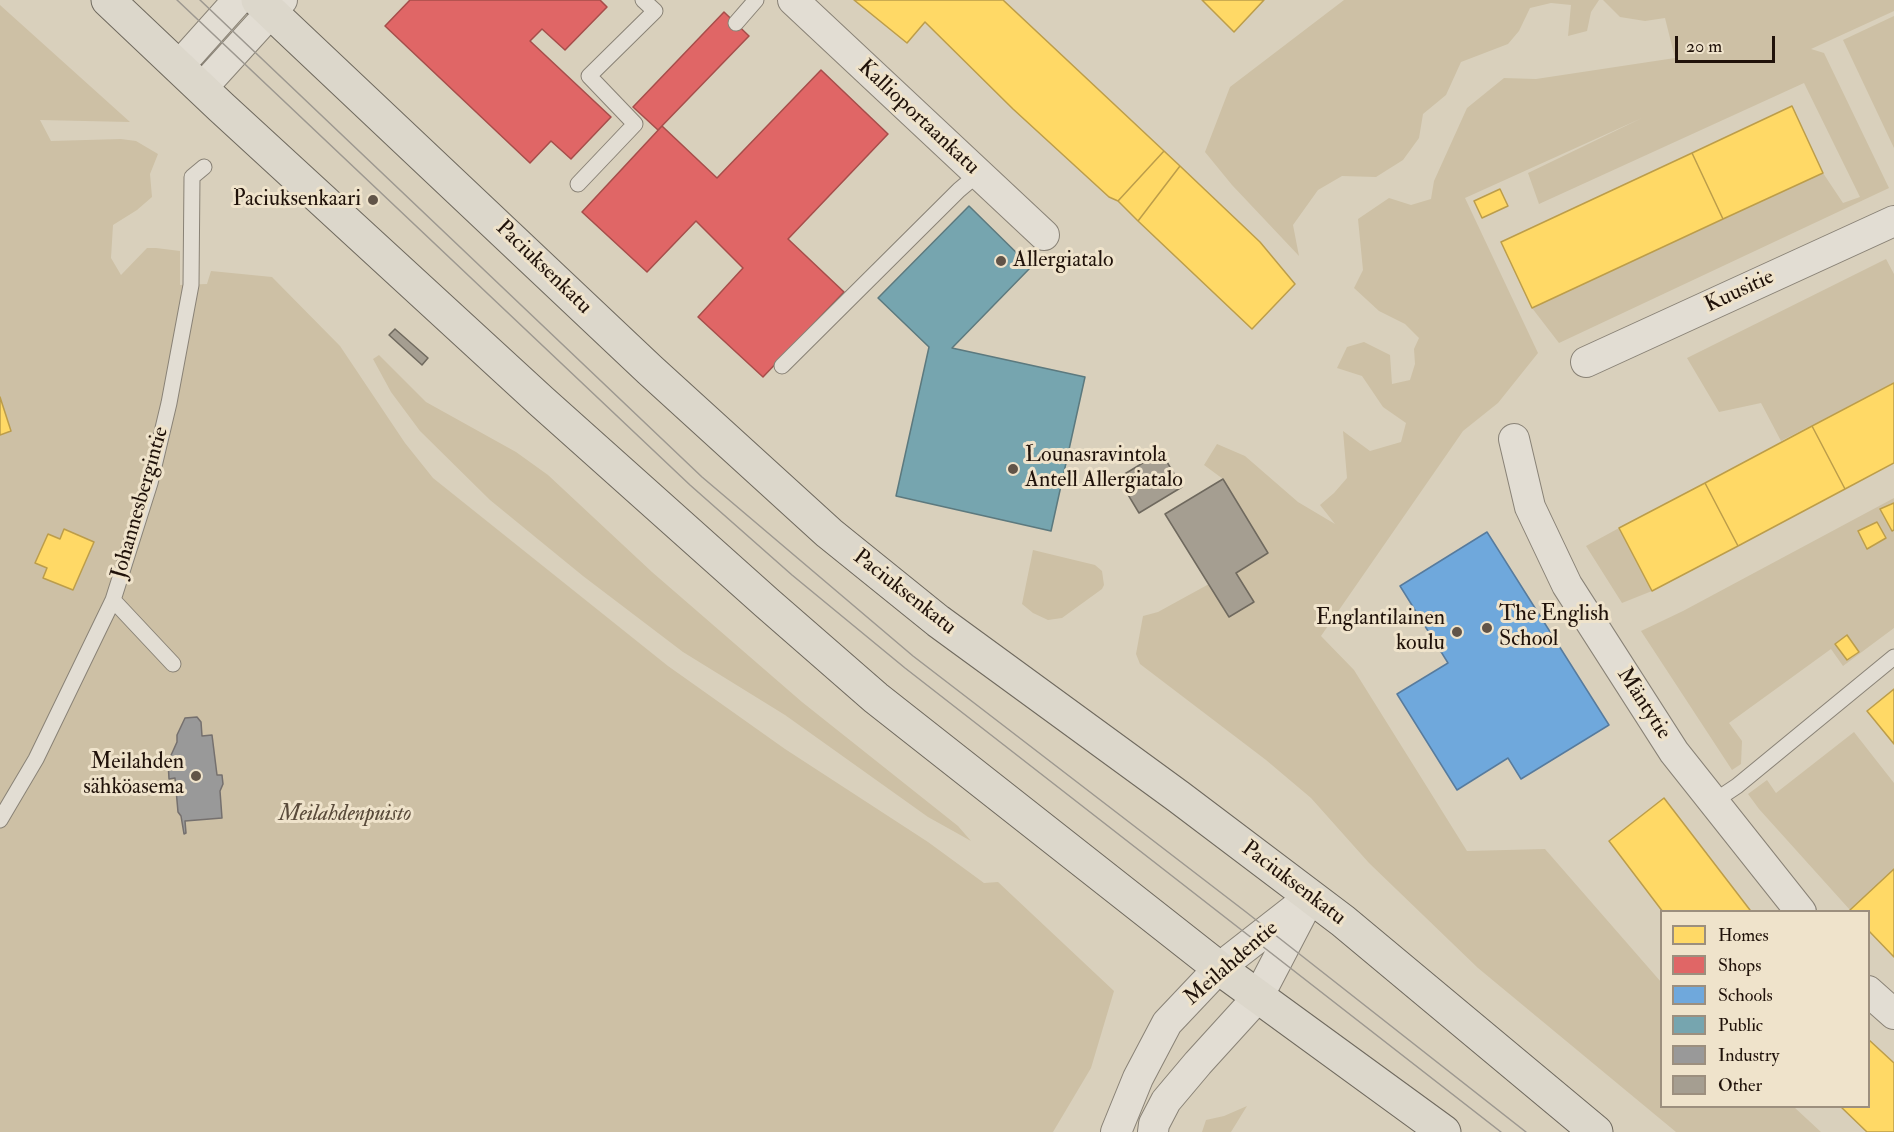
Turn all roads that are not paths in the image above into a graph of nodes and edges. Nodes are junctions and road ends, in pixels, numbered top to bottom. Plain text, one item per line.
1 (108, 0) edge
2 (238, 0) edge
3 (644, 0) edge
4 (756, 0) edge
5 (793, 0) edge
6 (270, 4) edge
7 (736, 23) dead end
8 (178, 67) junction
9 (202, 88) junction
10 (204, 167) dead end
11 (978, 174) junction
12 (578, 184) dead end
13 (1894, 221) edge
14 (1044, 236) dead end
15 (1586, 362) dead end
16 (782, 366) dead end
17 (1514, 440) dead end
18 (113, 600) junction
19 (1894, 657) edge
20 (173, 664) dead end
21 (1713, 802) junction
22 (0, 820) edge
23 (1310, 897) junction
24 (1799, 910) edge
25 (1219, 968) junction
26 (1870, 992) edge
27 (1258, 997) junction
28 (1894, 1014) edge
29 (1116, 1132) edge
30 (1153, 1132) edge
31 (1444, 1132) edge
32 (1596, 1132) edge

1 - 8 main road
2 - 8 street
3 - 12 lane
4 - 7 lane
5 - 11 street, Kallioportaankatu
6 - 9 street
6 - 23 main road, Paciuksenkatu
8 - 9 main road
9 - 25 main road
10 - 18 lane, Johannesbergintie
11 - 14 street, Kallioportaankatu
11 - 16 lane
13 - 15 street, Kuusitie
17 - 21 street, Mäntytie
18 - 20 lane
18 - 22 lane, Johannesbergintie
19 - 21 lane
21 - 24 street, Mäntytie
23 - 25 street, Meilahdentie
23 - 27 street, Meilahdentie
23 - 32 main road, Paciuksenkatu
25 - 27 main road
25 - 29 street, Meilahdentie
26 - 28 street
27 - 30 street, Meilahdentie
27 - 31 main road

